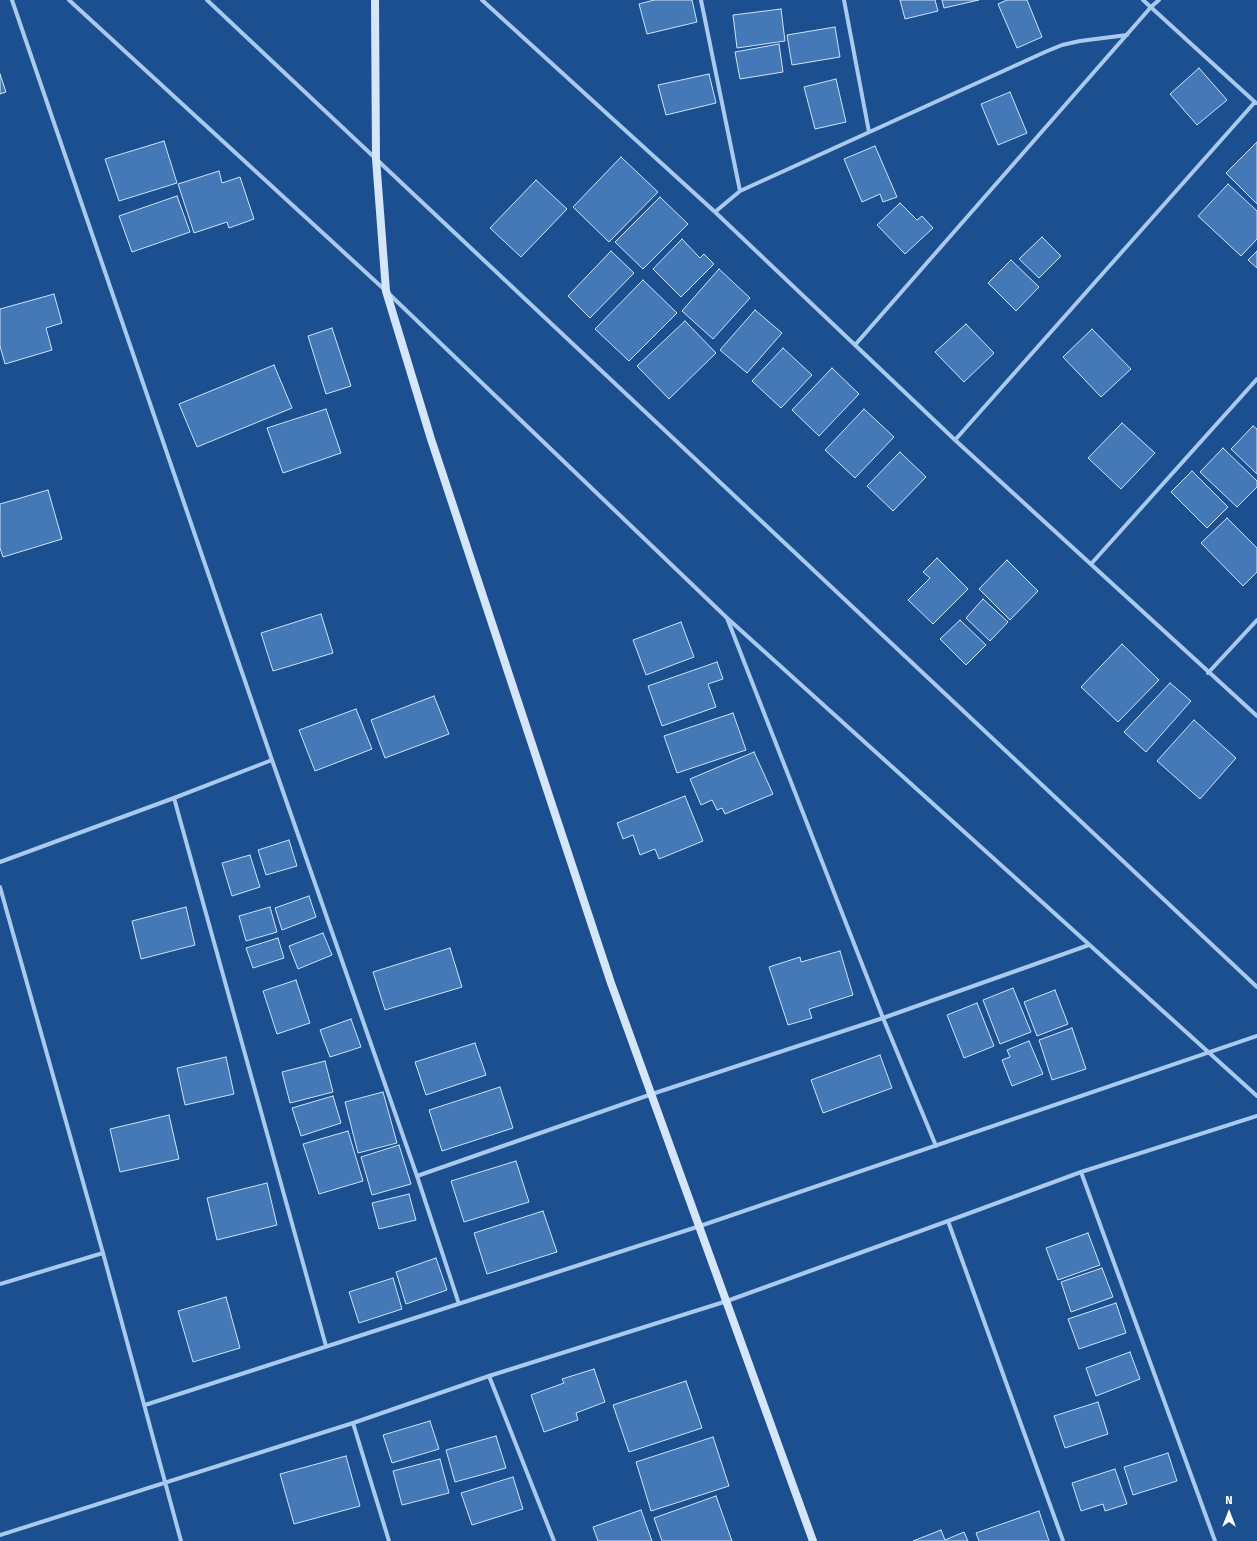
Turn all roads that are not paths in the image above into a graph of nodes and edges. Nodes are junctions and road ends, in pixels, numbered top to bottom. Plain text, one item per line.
1 (12, 0) edge
2 (69, 0) edge
3 (207, 0) edge
4 (375, 0) edge
5 (482, 0) edge
6 (701, 0) edge
7 (844, 0) edge
8 (1143, 0) edge
9 (1159, 0) edge
10 (1151, 7) junction
11 (1127, 35) junction
12 (1256, 103) edge
13 (869, 132) junction
14 (376, 159) junction
15 (740, 191) junction
16 (715, 212) junction
17 (386, 291) junction
18 (855, 345) junction
19 (1257, 379) edge
20 (955, 440) junction
21 (1091, 564) junction
22 (726, 617) junction
23 (1257, 620) edge
24 (1208, 673) junction
25 (1257, 716) edge
26 (272, 760) junction
27 (174, 798) junction
28 (0, 862) edge
29 (0, 887) edge
30 (1089, 945) junction
31 (1257, 987) edge
32 (883, 1018) junction
33 (1257, 1036) edge
34 (1208, 1053) junction
35 (652, 1094) junction
36 (1257, 1096) edge
37 (1257, 1116) edge
38 (936, 1146) junction
39 (1081, 1172) junction
40 (417, 1176) junction
41 (948, 1221) junction
42 (700, 1226) junction
43 (103, 1253) junction
44 (0, 1284) edge
45 (727, 1301) junction
46 (459, 1304) junction
47 (326, 1346) junction
48 (489, 1376) junction
49 (145, 1405) junction
50 (353, 1423) junction
51 (165, 1482) junction
52 (0, 1535) edge
53 (181, 1541) edge
54 (389, 1541) edge
55 (554, 1541) edge
56 (813, 1541) edge
57 (1063, 1541) edge
58 (1215, 1541) edge

1 - 26 street
2 - 17 street
3 - 14 street
4 - 14 main road
5 - 16 street
6 - 15 street
7 - 13 street
8 - 10 street
9 - 10 street
10 - 11 street
10 - 12 street
11 - 13 street
11 - 18 street
12 - 20 street
13 - 15 street
14 - 17 main road
14 - 31 street
15 - 16 street
16 - 18 street
17 - 22 street
17 - 35 main road
18 - 20 street
19 - 21 street
20 - 21 street
21 - 24 street
22 - 30 street
22 - 32 street
23 - 24 street
24 - 25 street
26 - 27 street
26 - 40 street
27 - 28 street
27 - 47 street
29 - 43 street
30 - 32 street
30 - 34 street
32 - 35 street
32 - 38 street
33 - 34 street
34 - 36 street
34 - 38 street
35 - 40 street
35 - 42 main road
37 - 39 street
38 - 42 street
39 - 41 street
39 - 58 street
40 - 46 street
41 - 45 street
41 - 57 street
42 - 45 main road
42 - 46 street
43 - 44 street
43 - 49 street
45 - 48 street
45 - 56 main road
46 - 47 street
47 - 49 street
48 - 50 street
48 - 55 street
49 - 51 street
50 - 51 street
50 - 54 street
51 - 52 street
51 - 53 street

